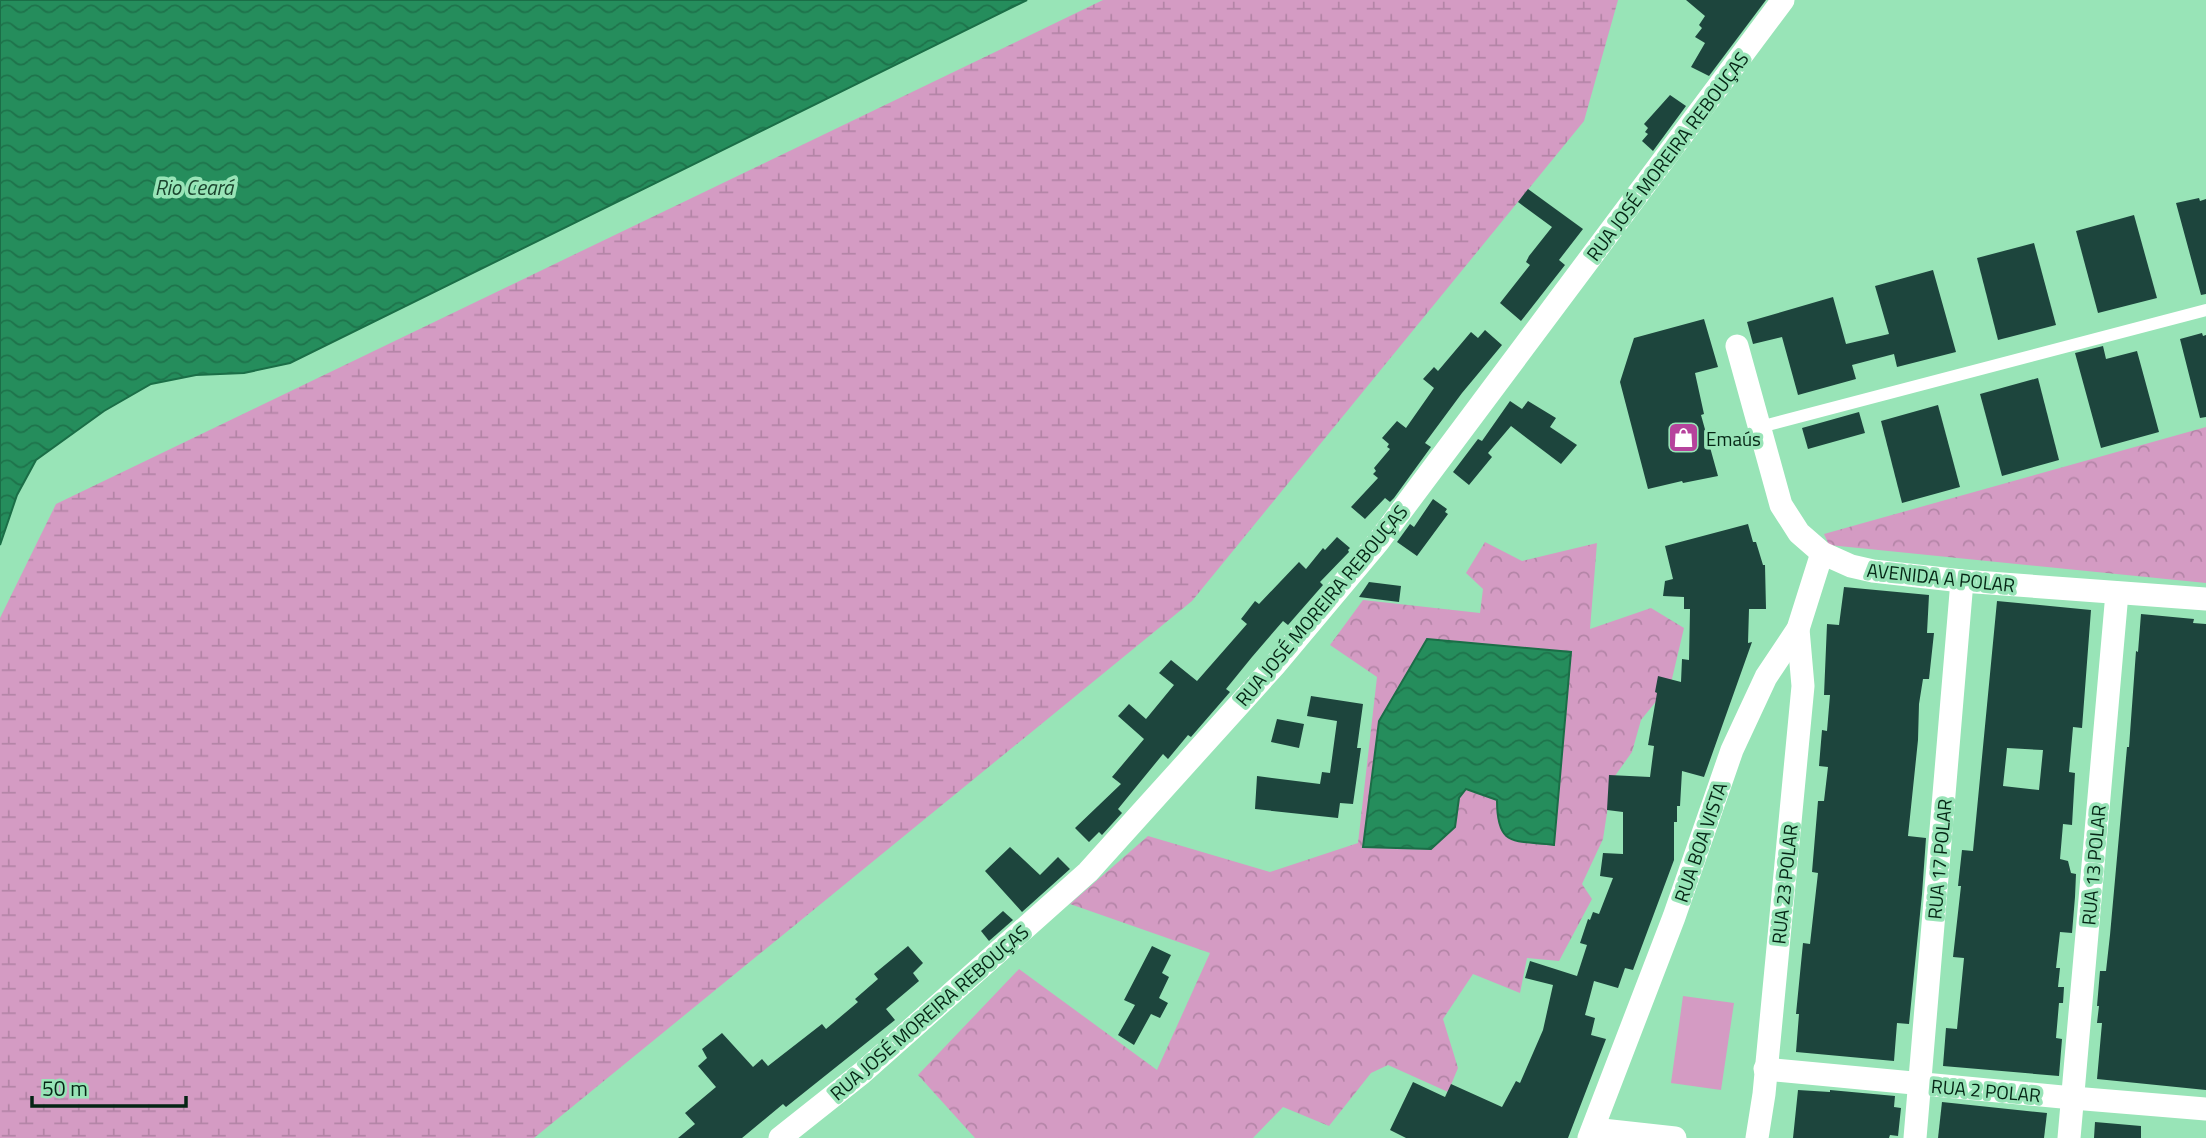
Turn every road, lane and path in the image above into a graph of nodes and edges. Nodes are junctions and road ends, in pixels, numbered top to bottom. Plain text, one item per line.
1 (1783, 0) edge
2 (2206, 310) edge
3 (1737, 346) dead end
4 (1760, 427) junction
5 (1822, 552) junction
6 (1962, 581) junction
7 (2117, 593) junction
8 (2206, 599) edge
9 (1798, 629) junction
10 (1765, 1069) junction
11 (1920, 1084) junction
12 (2073, 1098) junction
13 (2206, 1109) edge
14 (1599, 1134) edge
15 (780, 1138) edge
16 (1675, 1138) edge
17 (1757, 1138) edge
18 (1915, 1138) edge
19 (2069, 1138) edge

1 - 15 street, RUA JOSÉ MOREIRA REBOUÇAS
2 - 4 lane
3 - 4 street, AVENIDA A POLAR
4 - 5 street, AVENIDA A POLAR
5 - 6 street, AVENIDA A POLAR
5 - 9 street, RUA BOA VISTA
6 - 7 street, AVENIDA A POLAR
6 - 11 street, RUA 17 POLAR
7 - 8 street, AVENIDA A POLAR
7 - 12 street, RUA 13 POLAR
9 - 10 street, RUA 23 POLAR
9 - 14 street, RUA BOA VISTA
10 - 11 street, RUA 2 POLAR
10 - 17 street, RUA 23 POLAR
11 - 12 street, RUA 2 POLAR
11 - 18 street, RUA 17 POLAR
12 - 13 street, RUA 2 POLAR
12 - 19 street, RUA 13 POLAR
14 - 16 street

